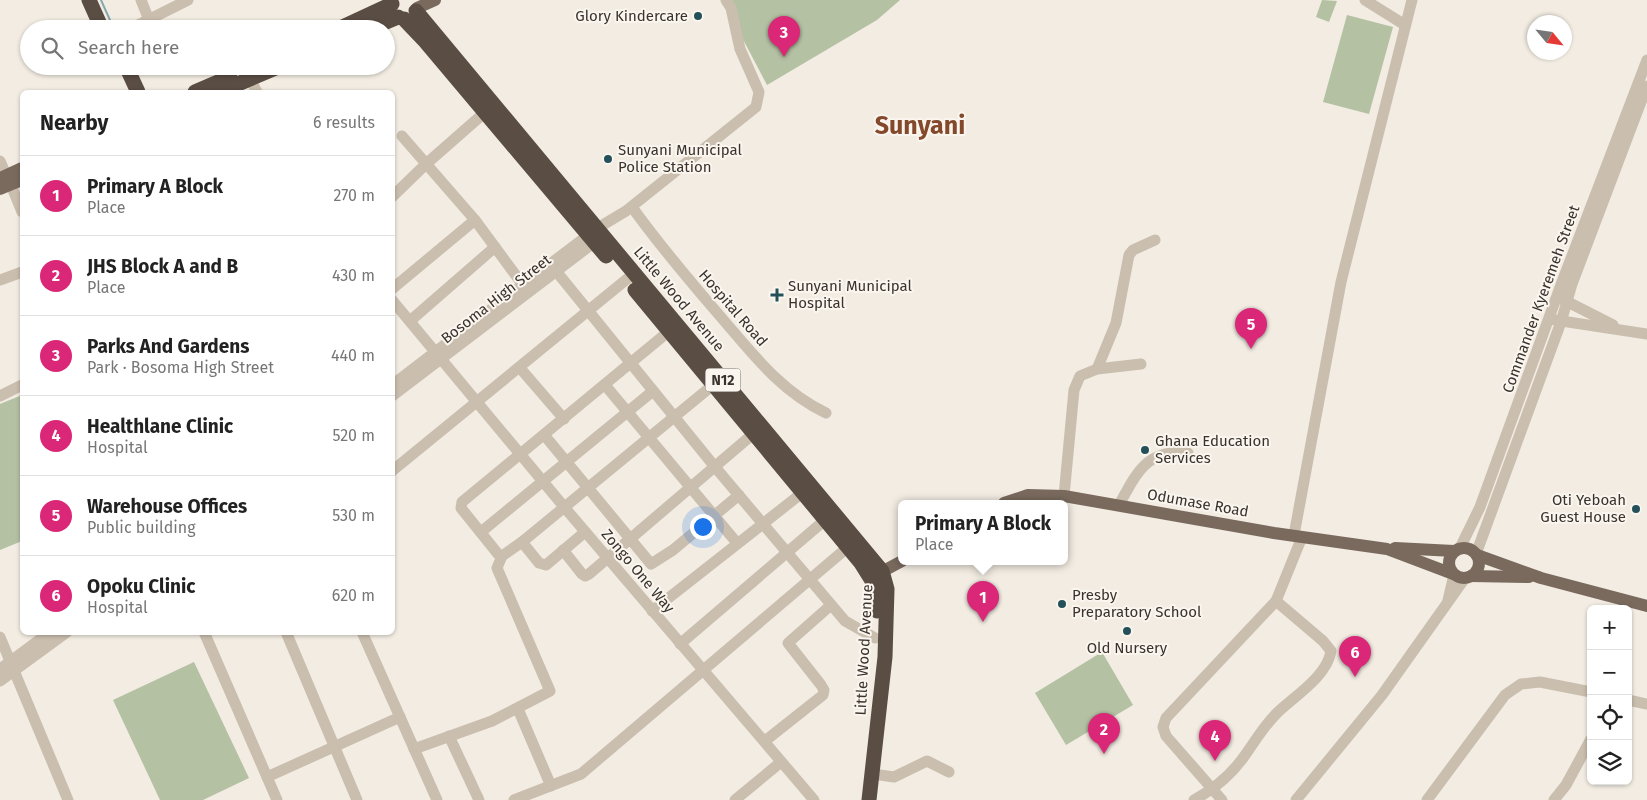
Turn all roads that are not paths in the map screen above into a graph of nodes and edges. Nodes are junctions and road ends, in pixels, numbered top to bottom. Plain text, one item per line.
1 (89, 0) edge
2 (97, 0) edge
3 (141, 0) edge
4 (188, 0) edge
5 (436, 0) edge
6 (726, 0) edge
7 (1365, 0) edge
8 (1412, 0) edge
9 (173, 3) edge
10 (402, 7) edge
11 (98, 20) edge
12 (105, 20) edge
13 (149, 20) joint
14 (364, 20) edge
15 (382, 20) edge
16 (1405, 25) junction
17 (1647, 60) edge
18 (122, 75) edge
19 (130, 75) edge
20 (1644, 76) edge
21 (254, 79) edge
22 (1647, 86) edge
23 (129, 90) edge
24 (137, 90) edge
25 (204, 90) edge
26 (225, 90) edge
27 (489, 108) junction
28 (402, 136) dead end
29 (0, 161) edge
30 (426, 164) junction
31 (20, 170) edge
32 (8, 181) edge
33 (395, 194) edge
34 (632, 206) junction
35 (20, 208) edge
36 (475, 220) junction
37 (595, 236) junction
38 (1155, 240) dead end
39 (495, 247) junction
40 (556, 271) junction
41 (20, 273) edge
42 (0, 280) edge
43 (626, 280) junction
44 (523, 285) junction
45 (395, 287) edge
46 (1562, 299) junction
47 (395, 303) edge
48 (588, 311) junction
49 (1549, 318) junction
50 (410, 320) junction
51 (1560, 322) junction
52 (1619, 328) junction
53 (668, 332) junction
54 (1647, 334) edge
55 (683, 340) junction
56 (440, 356) junction
57 (698, 358) junction
58 (630, 363) junction
59 (1140, 364) dead end
60 (520, 368) junction
61 (1097, 369) junction
62 (395, 383) edge
63 (605, 384) junction
64 (713, 385) junction
65 (20, 386) edge
66 (653, 391) junction
67 (395, 394) edge
68 (0, 396) edge
69 (478, 403) junction
70 (627, 411) junction
71 (826, 413) dead end
72 (673, 416) junction
73 (564, 419) junction
74 (753, 434) junction
75 (545, 436) junction
76 (649, 437) junction
77 (1188, 453) dead end
78 (522, 455) junction
79 (566, 461) junction
80 (715, 467) junction
81 (395, 469) edge
82 (543, 481) junction
83 (692, 487) junction
84 (588, 489) junction
85 (802, 492) junction
86 (738, 495) junction
87 (1064, 496) junction
88 (1013, 500) edge
89 (1120, 506) junction
90 (565, 508) junction
91 (714, 515) junction
92 (825, 520) junction
93 (762, 523) junction
94 (481, 532) junction
95 (585, 532) junction
96 (1298, 536) junction
97 (629, 539) junction
98 (522, 542) junction
99 (737, 543) junction
100 (848, 547) junction
101 (1387, 549) junction
102 (563, 550) junction
103 (1457, 550) junction
104 (787, 552) junction
105 (1476, 554) junction
106 (502, 556) junction
107 (607, 558) junction
108 (898, 563) edge
109 (877, 574) junction
110 (1461, 576) junction
111 (810, 578) junction
112 (1541, 578) junction
113 (1276, 601) junction
114 (1619, 604) edge
115 (831, 605) junction
116 (1647, 606) edge
117 (652, 611) junction
118 (47, 635) edge
119 (62, 635) edge
120 (205, 635) edge
121 (287, 635) edge
122 (363, 635) edge
123 (0, 637) edge
124 (875, 638) junction
125 (680, 644) junction
126 (13, 665) junction
127 (0, 669) edge
128 (702, 670) junction
129 (0, 681) edge
130 (1587, 691) edge
131 (1632, 701) edge
132 (1647, 704) edge
133 (518, 709) junction
134 (400, 717) junction
135 (449, 736) junction
136 (1590, 740) edge
137 (764, 741) junction
138 (335, 746) junction
139 (414, 749) junction
140 (781, 762) junction
141 (949, 772) dead end
142 (873, 774) junction
143 (267, 777) junction
144 (551, 786) junction
145 (1213, 790) junction
146 (68, 800) edge
147 (277, 800) edge
148 (357, 800) edge
149 (436, 800) edge
150 (478, 800) edge
151 (514, 800) edge
152 (735, 800) edge
153 (814, 800) edge
154 (860, 800) edge
155 (869, 800) edge
156 (1194, 800) edge
157 (1222, 800) edge
158 (1296, 800) edge
159 (1427, 800) edge
160 (1554, 800) edge

1 - 11 highway
2 - 12 highway
3 - 13 street
4 - 9 street
5 - 10 main road
6 - 34 street, Bosoma High Street
7 - 16 street
8 - 16 street
9 - 13 street
10 - 14 highway
10 - 15 highway
10 - 27 highway, Little Wood Avenue / N12
16 - 96 street
17 - 20 street, Commander Kyeremeh Street
18 - 23 highway
19 - 24 highway
20 - 46 street, Commander Kyeremeh Street
21 - 25 highway
21 - 26 highway
22 - 46 street, Commander Kyeremeh Street
27 - 30 street
27 - 37 highway, Little Wood Avenue / N12
28 - 30 street
29 - 32 street
30 - 33 street
30 - 36 street
31 - 32 main road
32 - 35 street
34 - 37 street, Bosoma High Street
34 - 71 street, Hospital Road
36 - 39 street
36 - 45 street
37 - 40 street, Bosoma High Street
37 - 43 highway, Little Wood Avenue / N12
37 - 44 street, Bosoma High Street
37 - 55 highway, Little Wood Avenue / N12
38 - 61 street
39 - 44 street
39 - 50 street
40 - 48 street
40 - 56 street, Bosoma High Street
41 - 42 street
43 - 48 street
43 - 53 highway, Little Wood Avenue / N12
44 - 56 street, Bosoma High Street
46 - 49 street, Commander Kyeremeh Street
46 - 51 street, Commander Kyeremeh Street
46 - 52 street
47 - 50 street, Zongo One Way
48 - 58 street
48 - 60 street
49 - 51 street
49 - 103 street, Commander Kyeremeh Street
50 - 56 street, Zongo One Way
51 - 52 street
51 - 105 street, Commander Kyeremeh Street
52 - 54 street
53 - 55 highway, Little Wood Avenue / N12
53 - 58 street
55 - 57 highway, Little Wood Avenue / N12
56 - 62 street, Bosoma High Street
56 - 67 street, Bosoma High Street
56 - 69 street, Zongo One Way
57 - 64 highway, Little Wood Avenue / N12
57 - 109 highway, Little Wood Avenue / N12
58 - 63 street
58 - 66 street
59 - 61 street
60 - 69 street
60 - 73 street
61 - 87 street
63 - 70 street
63 - 73 street
64 - 72 street
64 - 74 highway, Little Wood Avenue / N12
65 - 68 street
66 - 70 street
66 - 72 street
69 - 78 street, Zongo One Way
69 - 81 street
70 - 76 street
70 - 79 street
72 - 76 street
72 - 80 street
73 - 75 street
74 - 80 street
74 - 85 highway, Little Wood Avenue / N12
75 - 78 street
75 - 79 street
76 - 83 street
76 - 84 street
77 - 89 street
78 - 82 street, Zongo One Way
78 - 94 street
79 - 82 street
79 - 84 street
80 - 83 street
80 - 86 street
82 - 90 street, Zongo One Way
82 - 94 street
83 - 91 street
83 - 97 street
84 - 90 street
84 - 97 street
85 - 92 highway, Little Wood Avenue / N12
85 - 93 street
86 - 91 street
86 - 93 street
87 - 88 main road, Odumase Road
87 - 89 main road, Odumase Road
89 - 96 main road, Odumase Road
90 - 95 street, Zongo One Way
90 - 98 street
91 - 97 street
91 - 99 street
92 - 100 highway, Little Wood Avenue / N12
92 - 104 street
93 - 99 street
93 - 104 street
94 - 106 street
95 - 102 street
95 - 107 street, Zongo One Way
96 - 101 main road, Odumase Road
96 - 113 street
97 - 107 street
98 - 102 street
98 - 106 street
99 - 117 street
100 - 109 highway, Little Wood Avenue / N12
100 - 111 street
101 - 103 main road, Odumase Road
101 - 110 main road, Odumase Road
102 - 107 street
103 - 105 main road
103 - 110 main road
104 - 111 street
104 - 125 street
105 - 110 main road
105 - 112 main road, Odumase Road
106 - 133 street
107 - 117 street, Zongo One Way
108 - 109 main road
109 - 124 highway, Little Wood Avenue / N12
109 - 142 highway, Little Wood Avenue / N12
110 - 112 main road, Odumase Road
110 - 158 street
111 - 115 street
111 - 128 street
112 - 114 main road, Odumase Road
113 - 145 street
113 - 145 street
114 - 116 main road, Odumase Road
115 - 124 street
115 - 137 street
117 - 125 street, Zongo One Way
118 - 126 street
119 - 126 street
120 - 143 street
121 - 138 street
122 - 134 street
123 - 126 street
124 - 154 highway, Little Wood Avenue / N12
125 - 128 street, Zongo One Way
126 - 127 street
126 - 129 street
126 - 146 street
128 - 137 street, Zongo One Way
128 - 144 street
130 - 159 street
131 - 132 street
133 - 135 street
133 - 144 street
134 - 138 street
134 - 139 street
135 - 139 street
135 - 150 street
136 - 160 street
137 - 140 street, Zongo One Way
138 - 143 street
138 - 148 street
139 - 149 street
140 - 152 street
140 - 153 street, Zongo One Way
141 - 142 street
142 - 155 highway, Little Wood Avenue / N12
143 - 147 street
144 - 151 street
145 - 156 street
145 - 157 street

